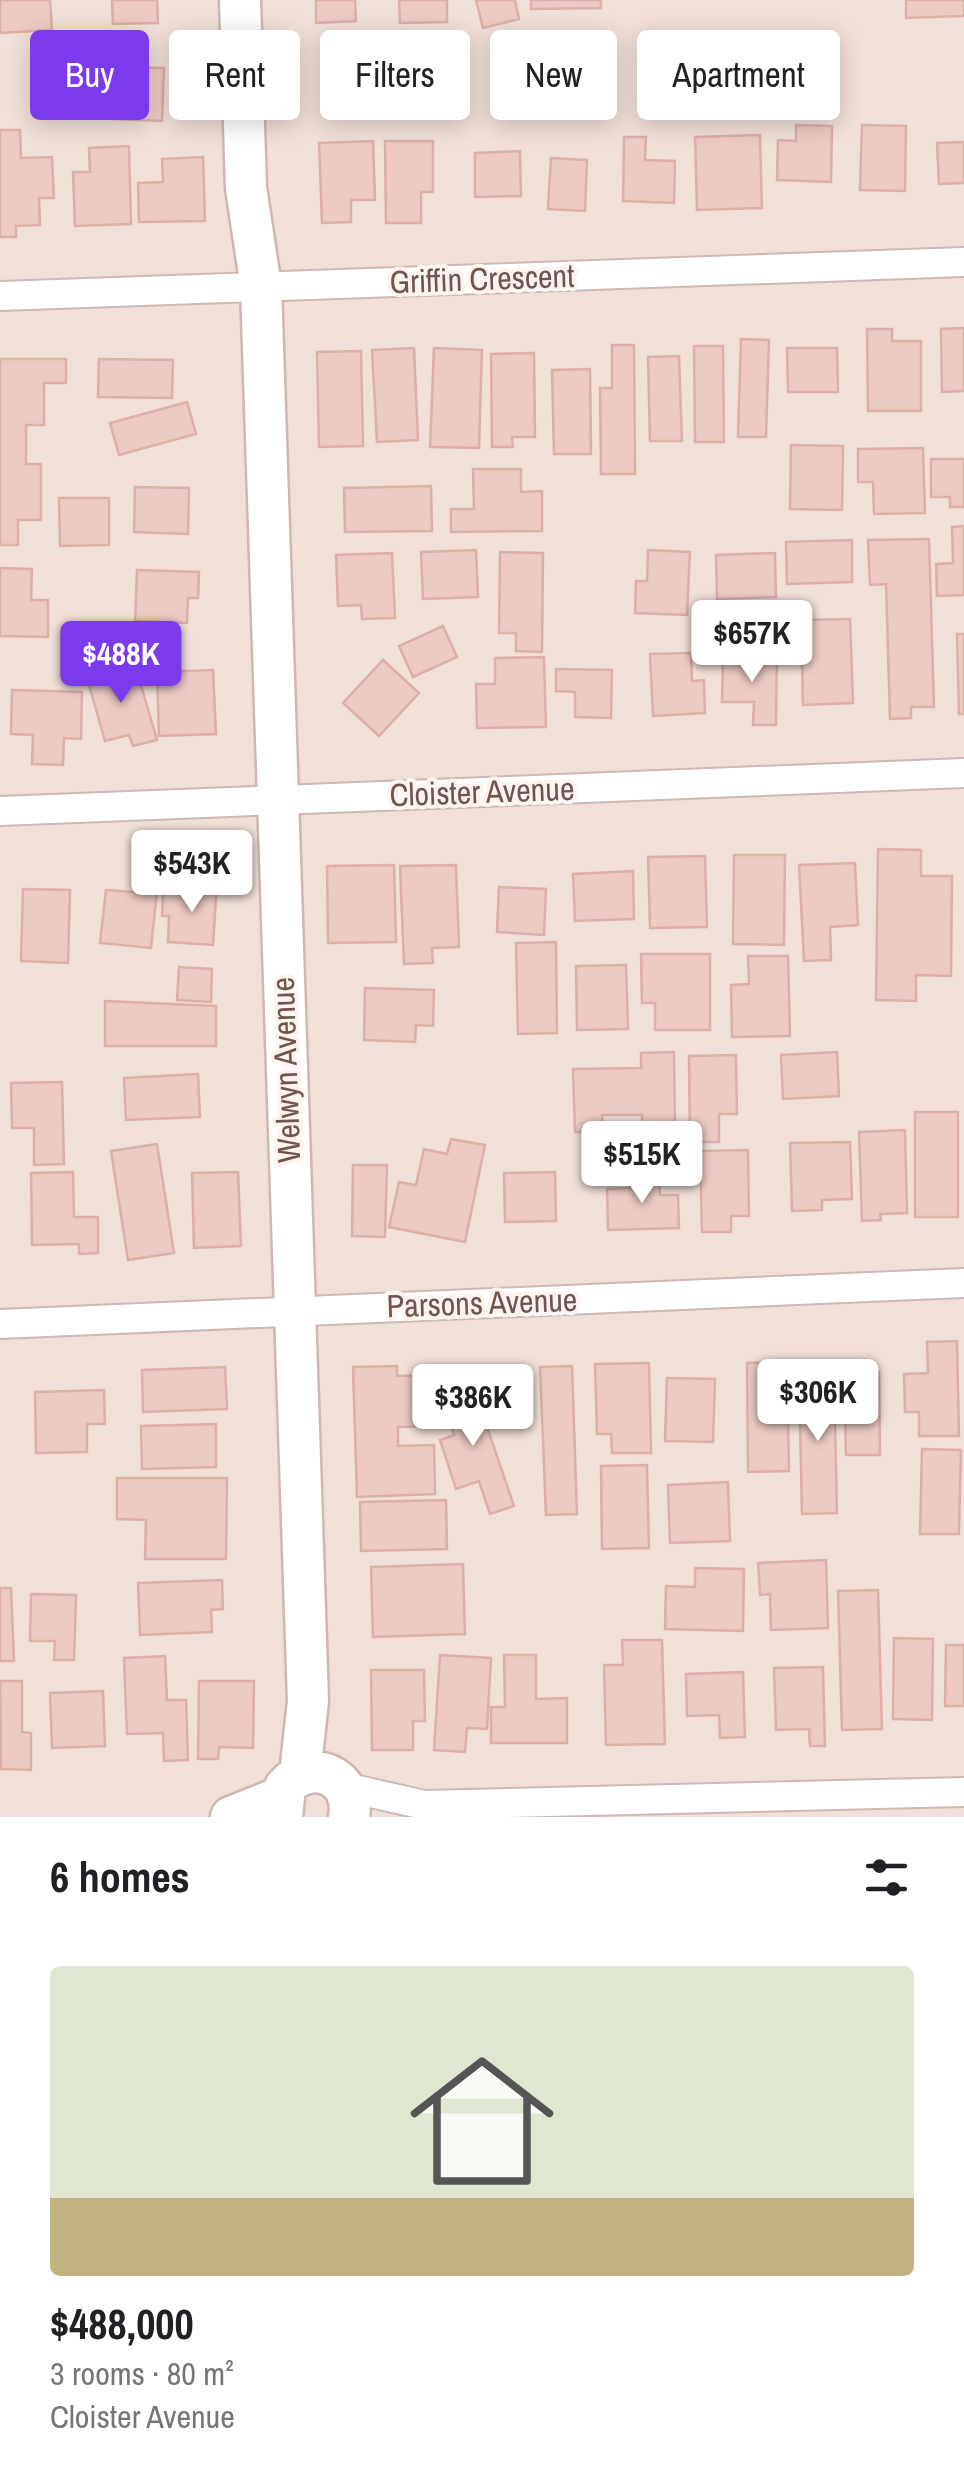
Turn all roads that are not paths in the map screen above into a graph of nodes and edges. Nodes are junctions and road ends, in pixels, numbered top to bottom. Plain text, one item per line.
1 (240, 0) edge
2 (260, 0) edge
3 (964, 262) edge
4 (260, 274) junction
5 (0, 296) edge
6 (964, 773) edge
7 (276, 800) junction
8 (0, 810) edge
9 (964, 1283) edge
10 (295, 1312) junction
11 (0, 1324) edge
12 (964, 1792) edge
13 (315, 1795) edge
14 (424, 1805) junction
15 (842, 1806) edge
16 (231, 1817) edge
17 (381, 1817) edge

1 - 4 street, Welwyn Avenue
2 - 4 street, Welwyn Avenue
3 - 4 street, Griffin Crescent
4 - 5 street, Griffin Crescent
4 - 7 street, Welwyn Avenue
6 - 7 street, Cloister Avenue
7 - 8 street, Cloister Avenue
7 - 10 street, Welwyn Avenue
9 - 10 street, Parsons Avenue
10 - 11 street, Parsons Avenue
10 - 13 street, Welwyn Avenue
12 - 15 street
13 - 14 street
13 - 16 street
14 - 15 street
14 - 17 street

